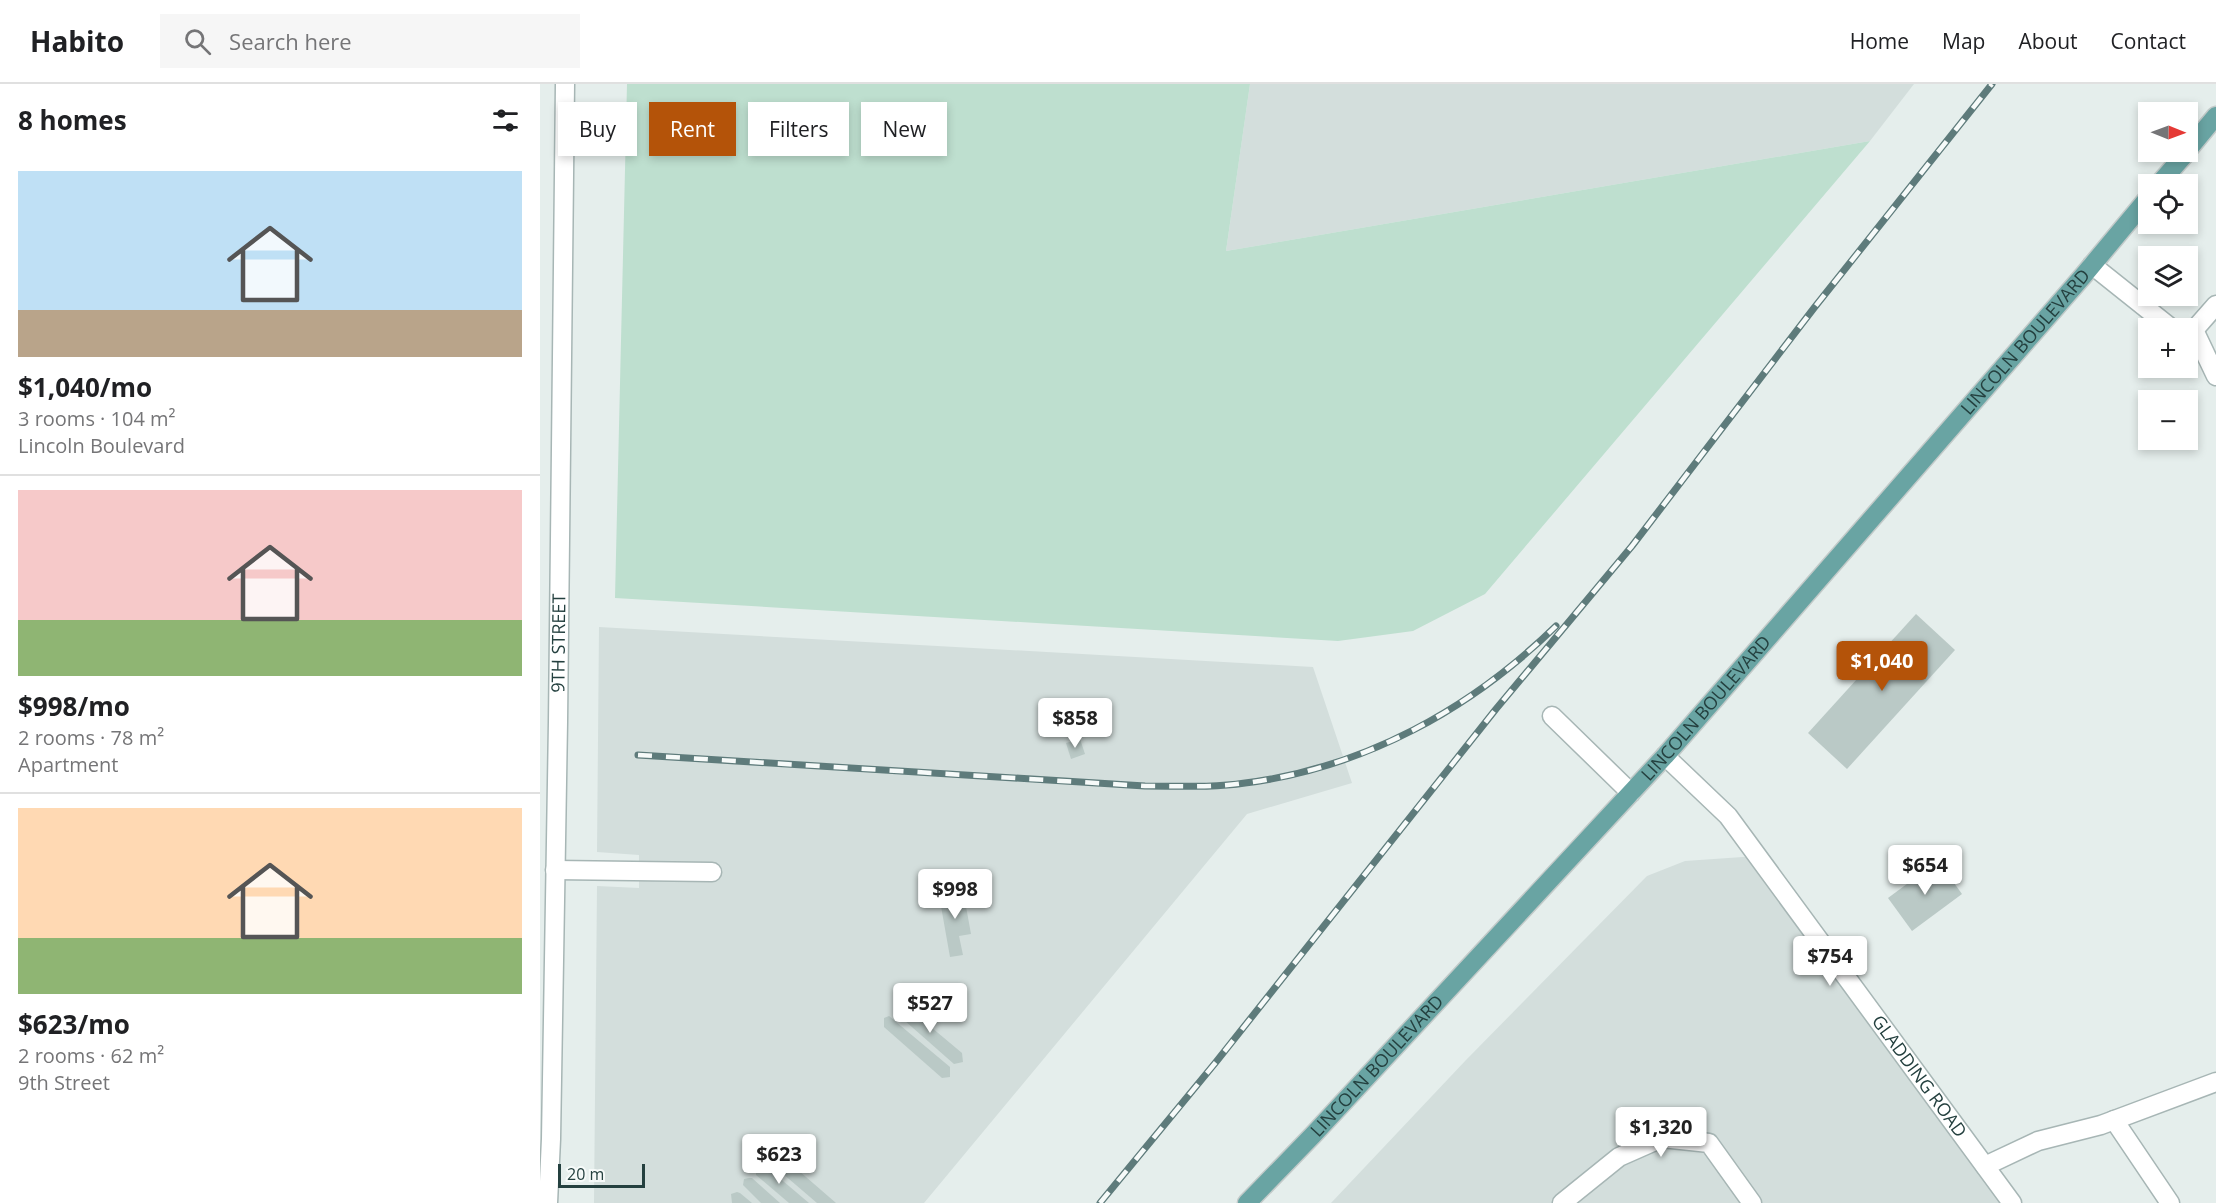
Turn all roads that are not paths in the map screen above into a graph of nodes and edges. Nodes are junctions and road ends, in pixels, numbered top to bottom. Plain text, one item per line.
1 (565, 84) edge
2 (2216, 116) edge
3 (2198, 138) edge
4 (2178, 162) edge
5 (2167, 174) edge
6 (2138, 210) edge
7 (2092, 266) junction
8 (2216, 305) edge
9 (2159, 318) edge
10 (2198, 323) edge
11 (2198, 345) edge
12 (2216, 376) edge
13 (1552, 716) dead end
14 (1665, 756) junction
15 (549, 778) edge
16 (1631, 793) junction
17 (555, 870) junction
18 (712, 872) dead end
19 (546, 1021) edge
20 (2216, 1082) edge
21 (2114, 1120) junction
22 (1985, 1166) junction
23 (548, 1203) edge
24 (1247, 1203) edge
25 (1562, 1203) edge
26 (1752, 1203) edge
27 (2012, 1203) edge
28 (2170, 1203) edge

1 - 15 street, 9TH STREET
2 - 3 main road
4 - 5 main road
6 - 7 main road, LINCOLN BOULEVARD
7 - 9 street
7 - 14 main road, LINCOLN BOULEVARD
8 - 10 street
11 - 12 street
13 - 16 street
14 - 16 main road, LINCOLN BOULEVARD
14 - 22 street, GLADDING ROAD
15 - 17 street, 9TH STREET
16 - 24 main road, LINCOLN BOULEVARD
17 - 18 street
17 - 19 street, 9TH STREET
19 - 23 street, 9TH STREET
20 - 21 street
21 - 22 street
21 - 28 street
22 - 27 street, GLADDING ROAD
25 - 26 street

